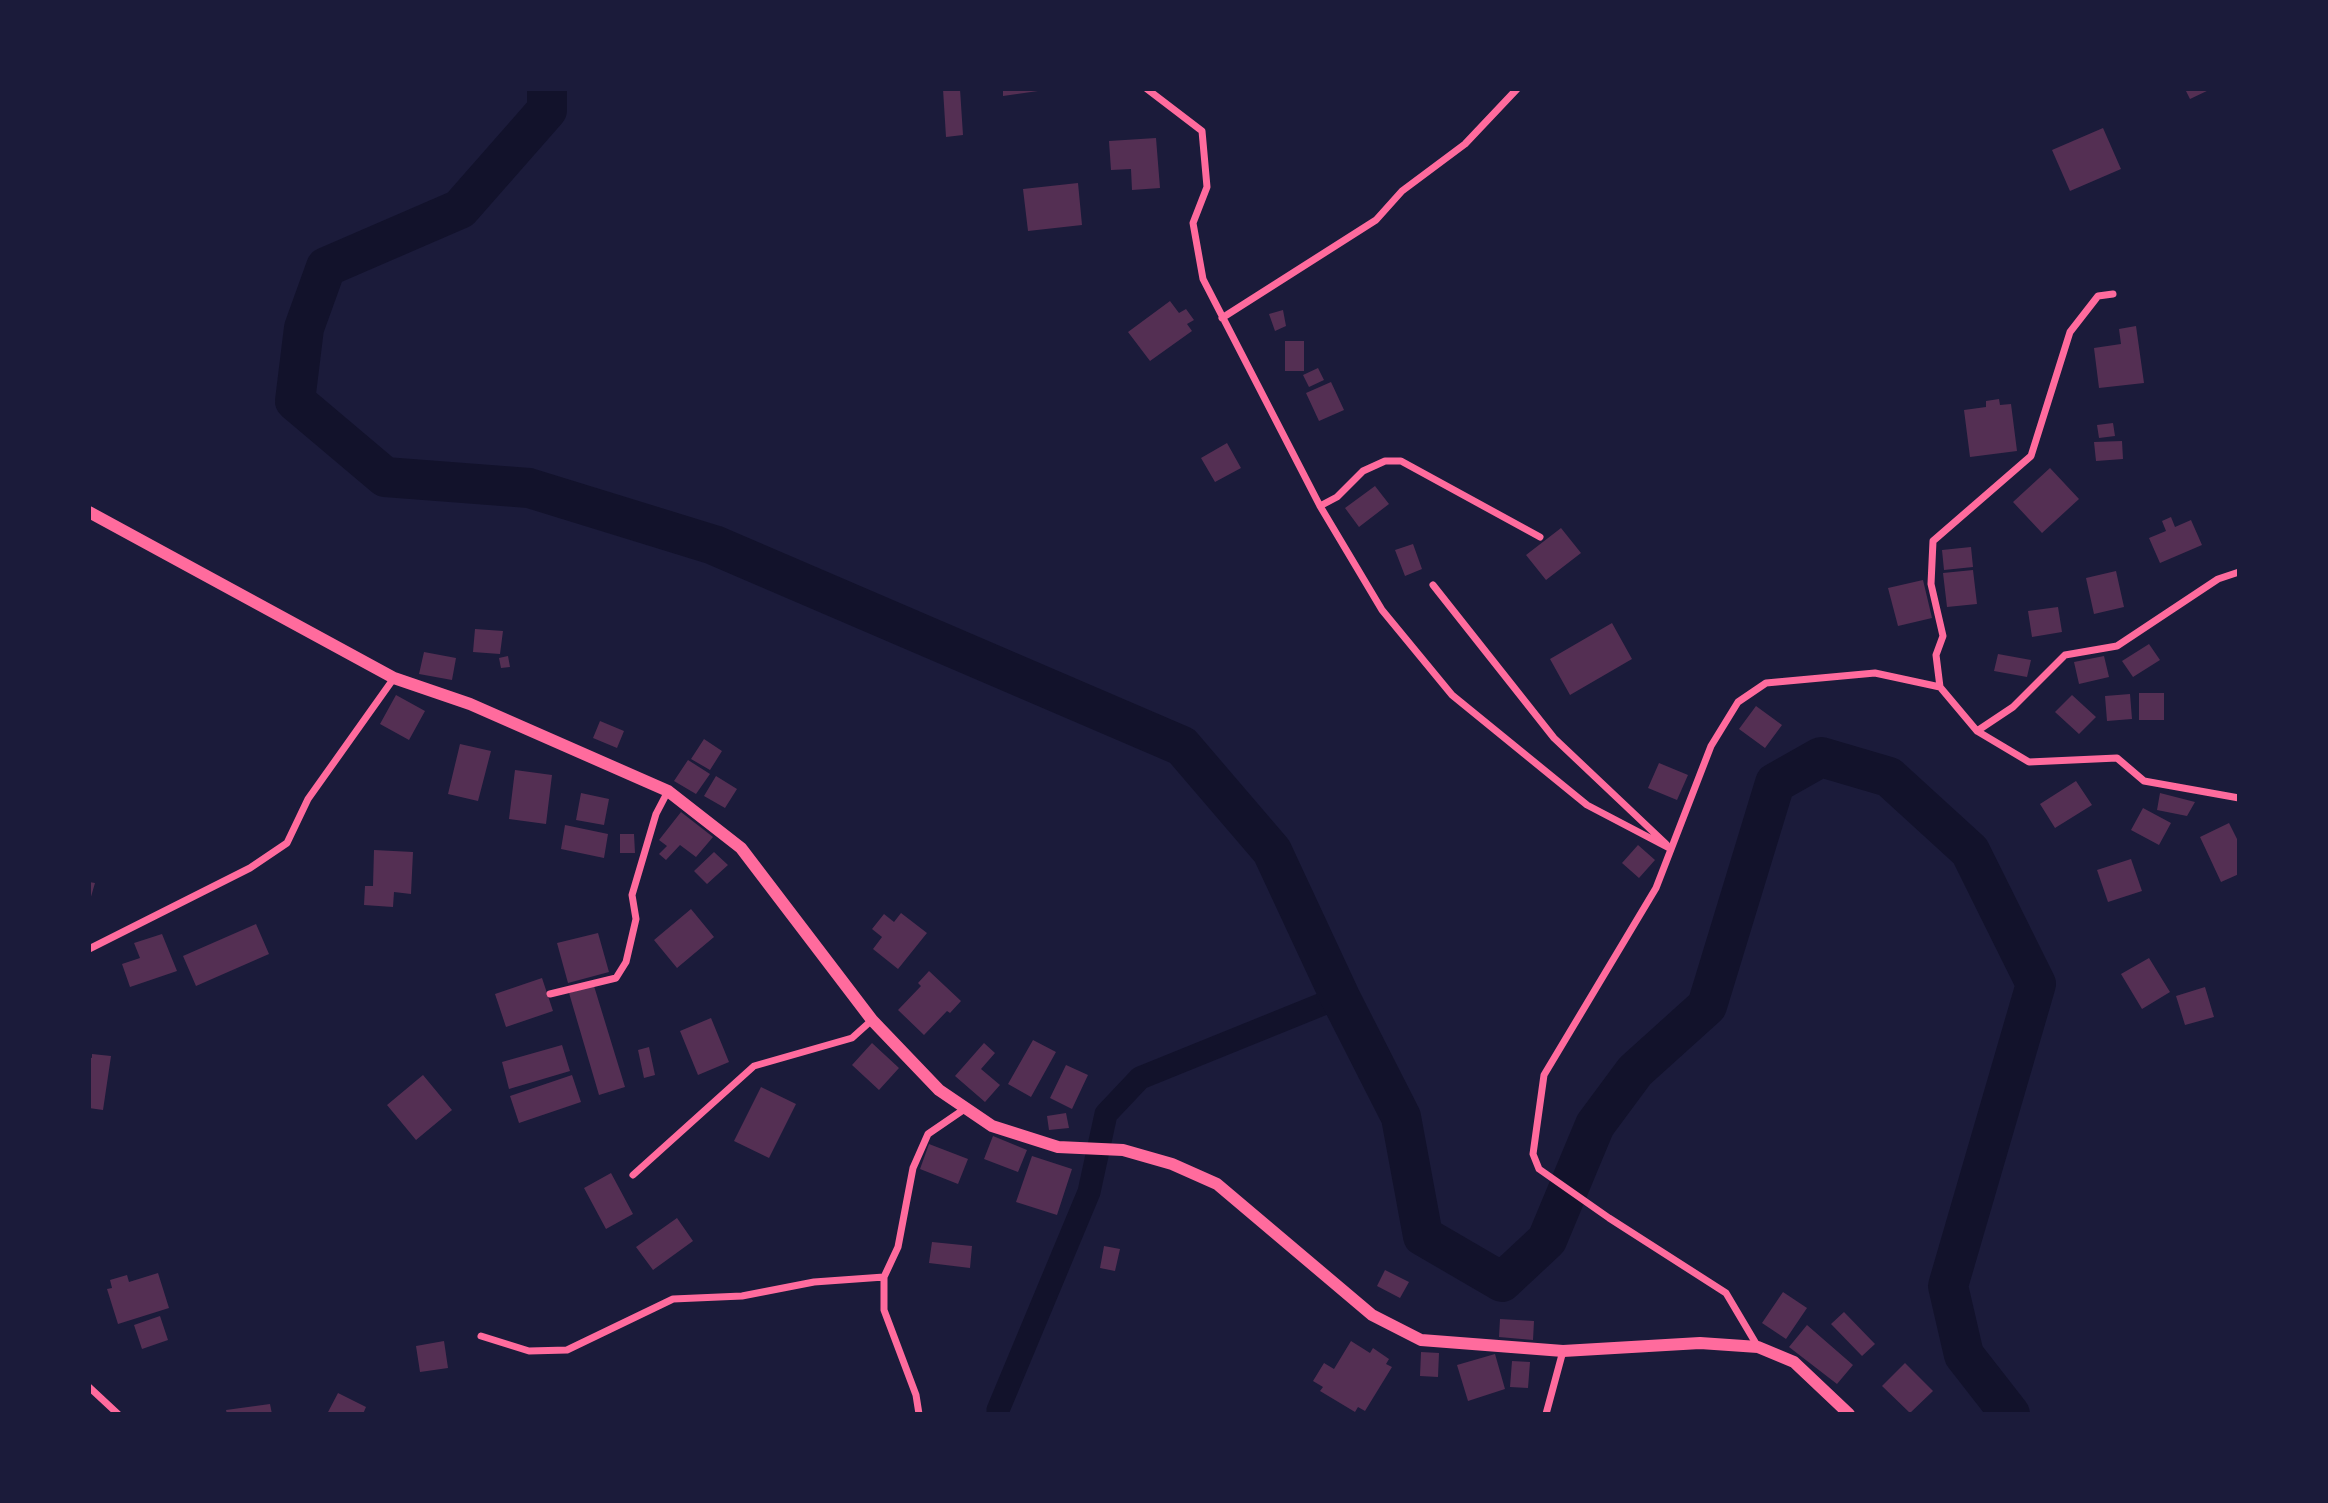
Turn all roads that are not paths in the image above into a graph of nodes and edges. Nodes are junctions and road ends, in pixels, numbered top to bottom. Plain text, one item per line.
1 (1147, 89) edge
2 (1517, 89) edge
3 (2113, 294) dead end
4 (1222, 318) junction
5 (1320, 506) junction
6 (89, 512) edge
7 (1540, 537) dead end
8 (2239, 572) edge
9 (1433, 585) dead end
10 (394, 678) junction
11 (1940, 687) junction
12 (1977, 731) junction
13 (668, 791) junction
14 (2239, 798) edge
15 (1671, 849) junction
16 (89, 949) edge
17 (550, 994) dead end
18 (872, 1020) junction
19 (966, 1108) junction
20 (633, 1175) dead end
21 (884, 1277) junction
22 (481, 1336) dead end
23 (1758, 1347) junction
24 (1563, 1351) junction
25 (89, 1387) edge
26 (118, 1414) edge
27 (919, 1414) edge
28 (1546, 1414) edge
29 (1849, 1414) edge

1 - 4 street
2 - 4 street
3 - 11 street
4 - 5 street
5 - 7 street
5 - 15 street
6 - 10 street
8 - 12 street
9 - 15 street
10 - 13 street
10 - 16 street
11 - 12 street
11 - 15 street
12 - 14 street
13 - 17 street
13 - 18 street
15 - 23 street
18 - 19 street
18 - 20 street
19 - 21 street
19 - 24 street
21 - 22 street
21 - 27 street
23 - 24 street
23 - 29 street
24 - 28 street
25 - 26 street

